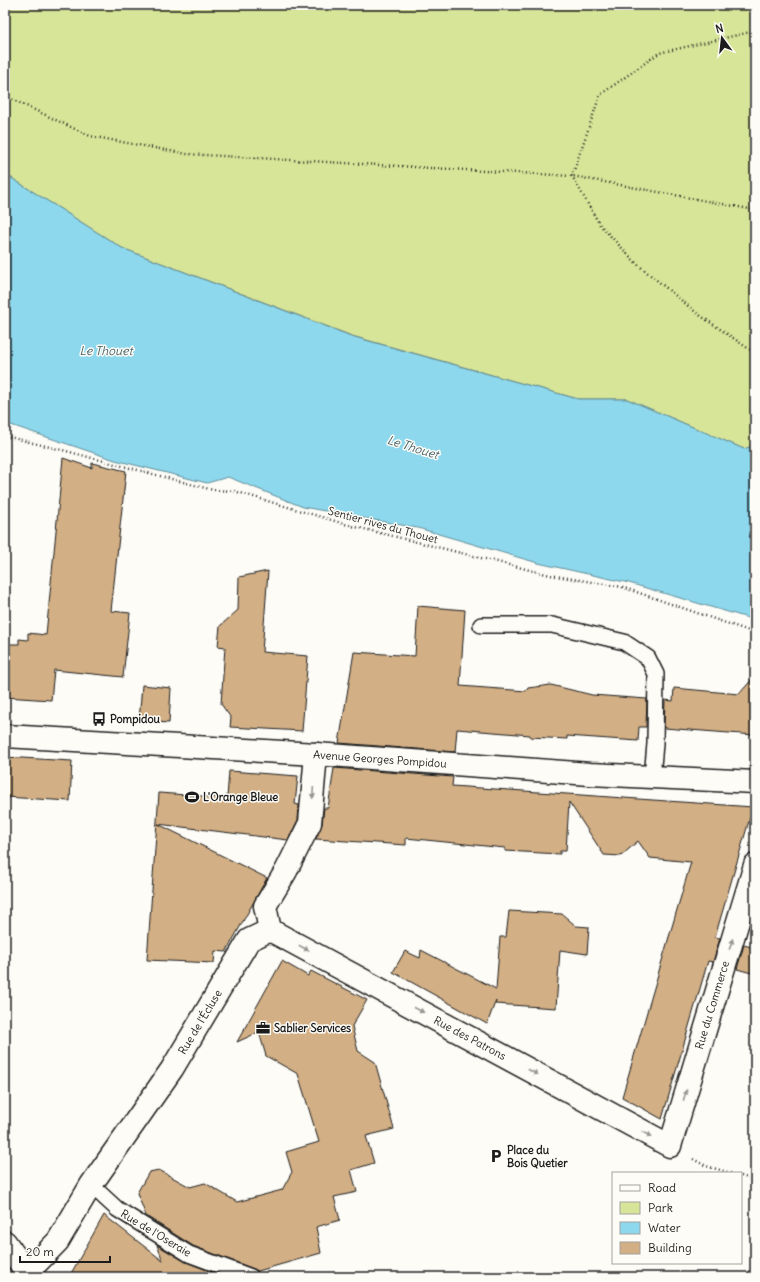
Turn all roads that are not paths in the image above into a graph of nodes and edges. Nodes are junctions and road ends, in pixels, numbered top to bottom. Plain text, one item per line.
1 (481, 625) dead end
2 (5, 736) edge
3 (316, 754) junction
4 (652, 777) junction
5 (755, 782) edge
6 (755, 865) edge
7 (270, 930) junction
8 (670, 1146) joint
9 (91, 1185) junction
10 (5, 1242) edge
11 (29, 1275) edge
12 (251, 1277) edge

1 - 4 lane
2 - 3 street, Avenue Georges Pompidou
3 - 4 street, Avenue Georges Pompidou
3 -> 7 street
4 - 5 street, Avenue Georges Pompidou
8 -> 6 street, Rue du Commerce
7 -> 8 street, Rue des Patrons
7 - 9 street, Rue de l'Écluse
9 - 11 street, Rue de l'Écluse
9 - 12 lane, Rue de l'Oseraie
10 - 11 street

